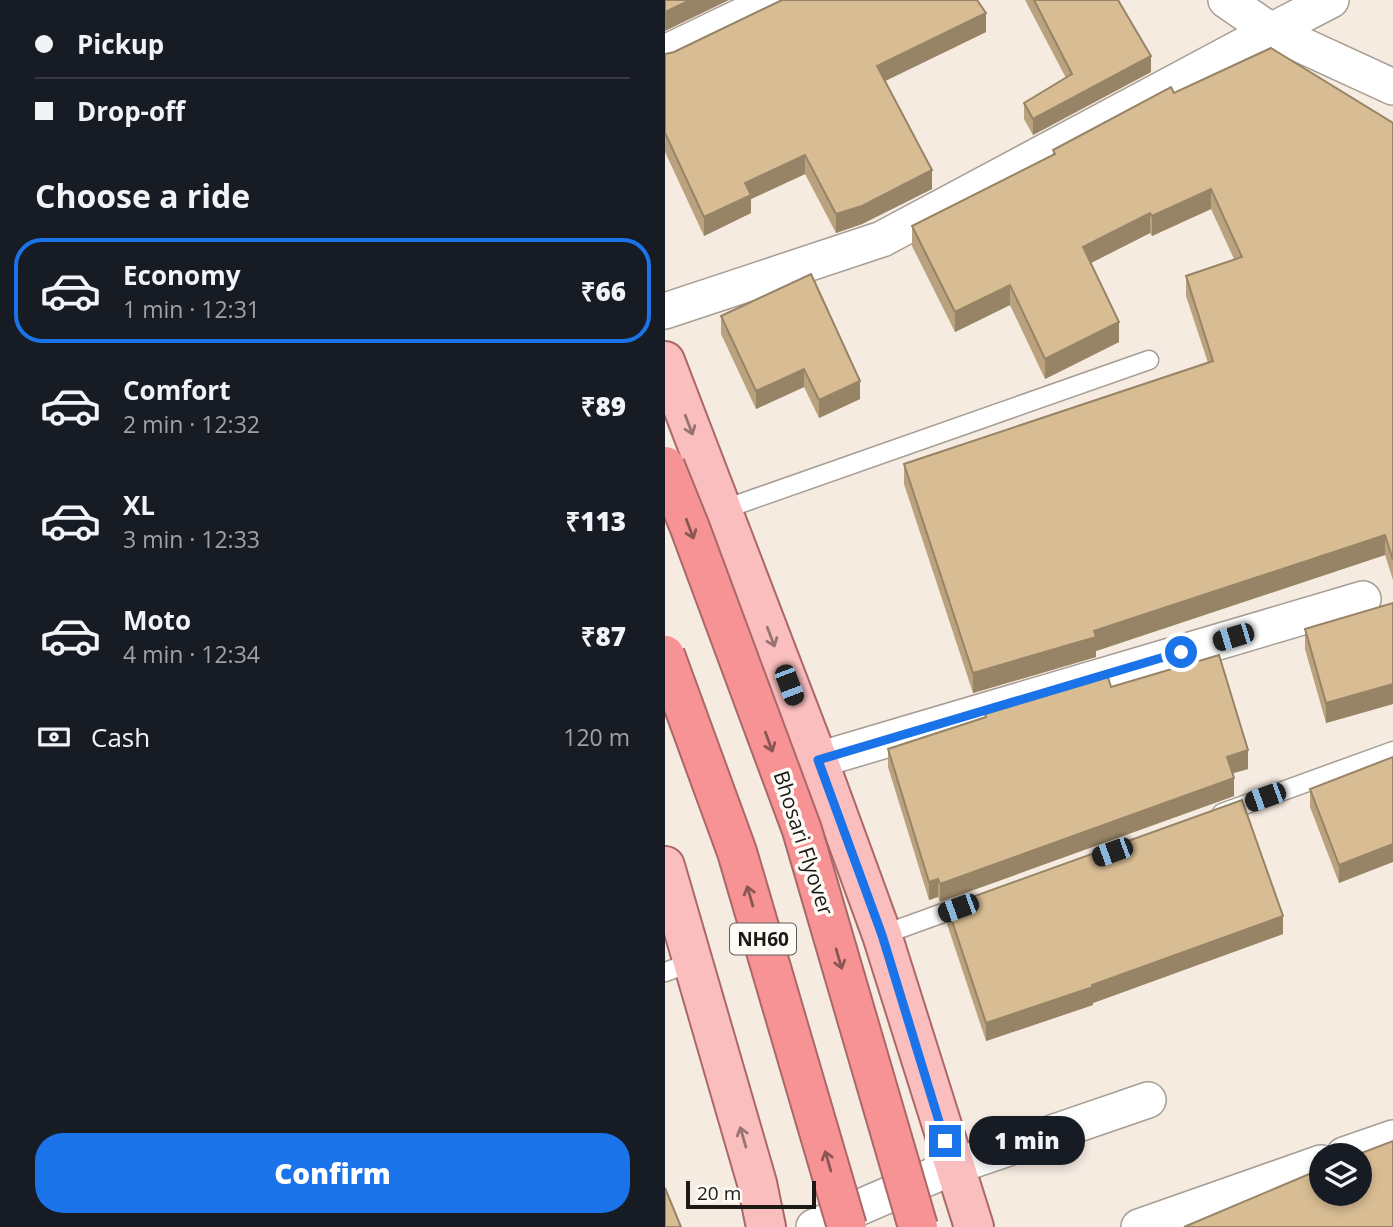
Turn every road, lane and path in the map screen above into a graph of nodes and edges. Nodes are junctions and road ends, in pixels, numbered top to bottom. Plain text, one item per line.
1 (775, 0) edge
2 (1226, 0) edge
3 (1331, 0) edge
4 (1271, 31) junction
5 (665, 53) edge
6 (1393, 87) edge
7 (665, 310) edge
8 (1149, 360) dead end
9 (665, 361) edge
10 (665, 466) edge
11 (722, 510) junction
12 (1363, 598) dead end
13 (665, 655) edge
14 (1393, 751) edge
15 (818, 760) junction
16 (1209, 817) edge
17 (665, 866) edge
18 (986, 897) edge
19 (882, 935) junction
20 (679, 967) edge
21 (1148, 1100) dead end
22 (1393, 1138) edge
23 (1372, 1145) edge
24 (953, 1167) junction
25 (1309, 1167) edge
26 (766, 1227) edge
27 (814, 1227) edge
28 (847, 1227) edge
29 (918, 1227) edge
30 (974, 1227) edge
31 (1139, 1227) edge

1 - 5 street
2 - 4 street
3 - 4 street
4 - 6 street
4 - 7 street
8 - 11 lane
9 -> 11 main road
10 -> 29 highway, Bhosari Flyover / NH60, bridge
11 -> 15 main road
12 - 15 street
28 -> 13 highway, NH60, bridge
14 - 16 lane
15 - 19 main road
17 - 20 main road
18 - 19 lane
19 - 24 main road
26 -> 20 main road
21 - 24 street
22 - 23 street
24 - 27 street
24 - 30 main road
25 - 31 street

